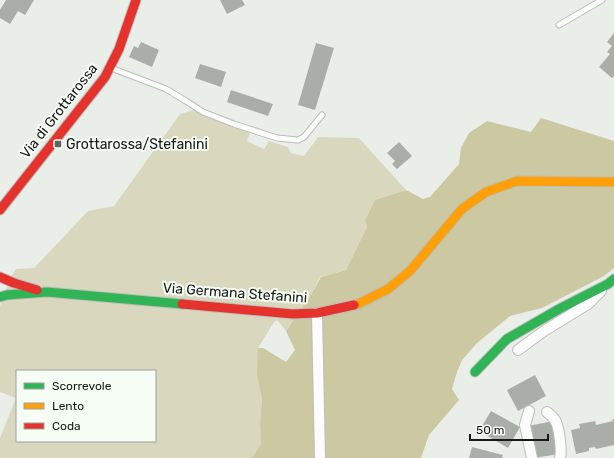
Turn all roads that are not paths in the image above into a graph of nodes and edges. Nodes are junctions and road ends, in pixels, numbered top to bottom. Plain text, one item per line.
1 (136, 0) edge
2 (602, 0) edge
3 (559, 25) dead end
4 (110, 68) junction
5 (322, 115) dead end
6 (614, 182) edge
7 (0, 210) edge
8 (0, 277) edge
9 (611, 282) edge
10 (47, 292) junction
11 (0, 297) edge
12 (317, 313) junction
13 (518, 350) dead end
14 (475, 372) dead end
15 (529, 411) dead end
16 (547, 412) dead end
17 (320, 458) edge
18 (532, 458) edge
19 (560, 458) edge

1 - 4 street, Via di Grottarossa
2 - 3 lane
4 - 5 lane
4 - 7 street, Via di Grottarossa
6 - 12 street, Via Germana Stefanini
8 - 10 street, Via Germana Stefanini
9 - 13 street
9 - 14 street
10 - 11 street, Via Germana Stefanini
10 - 12 street, Via Germana Stefanini
12 - 17 street
15 - 18 street
16 - 19 street

